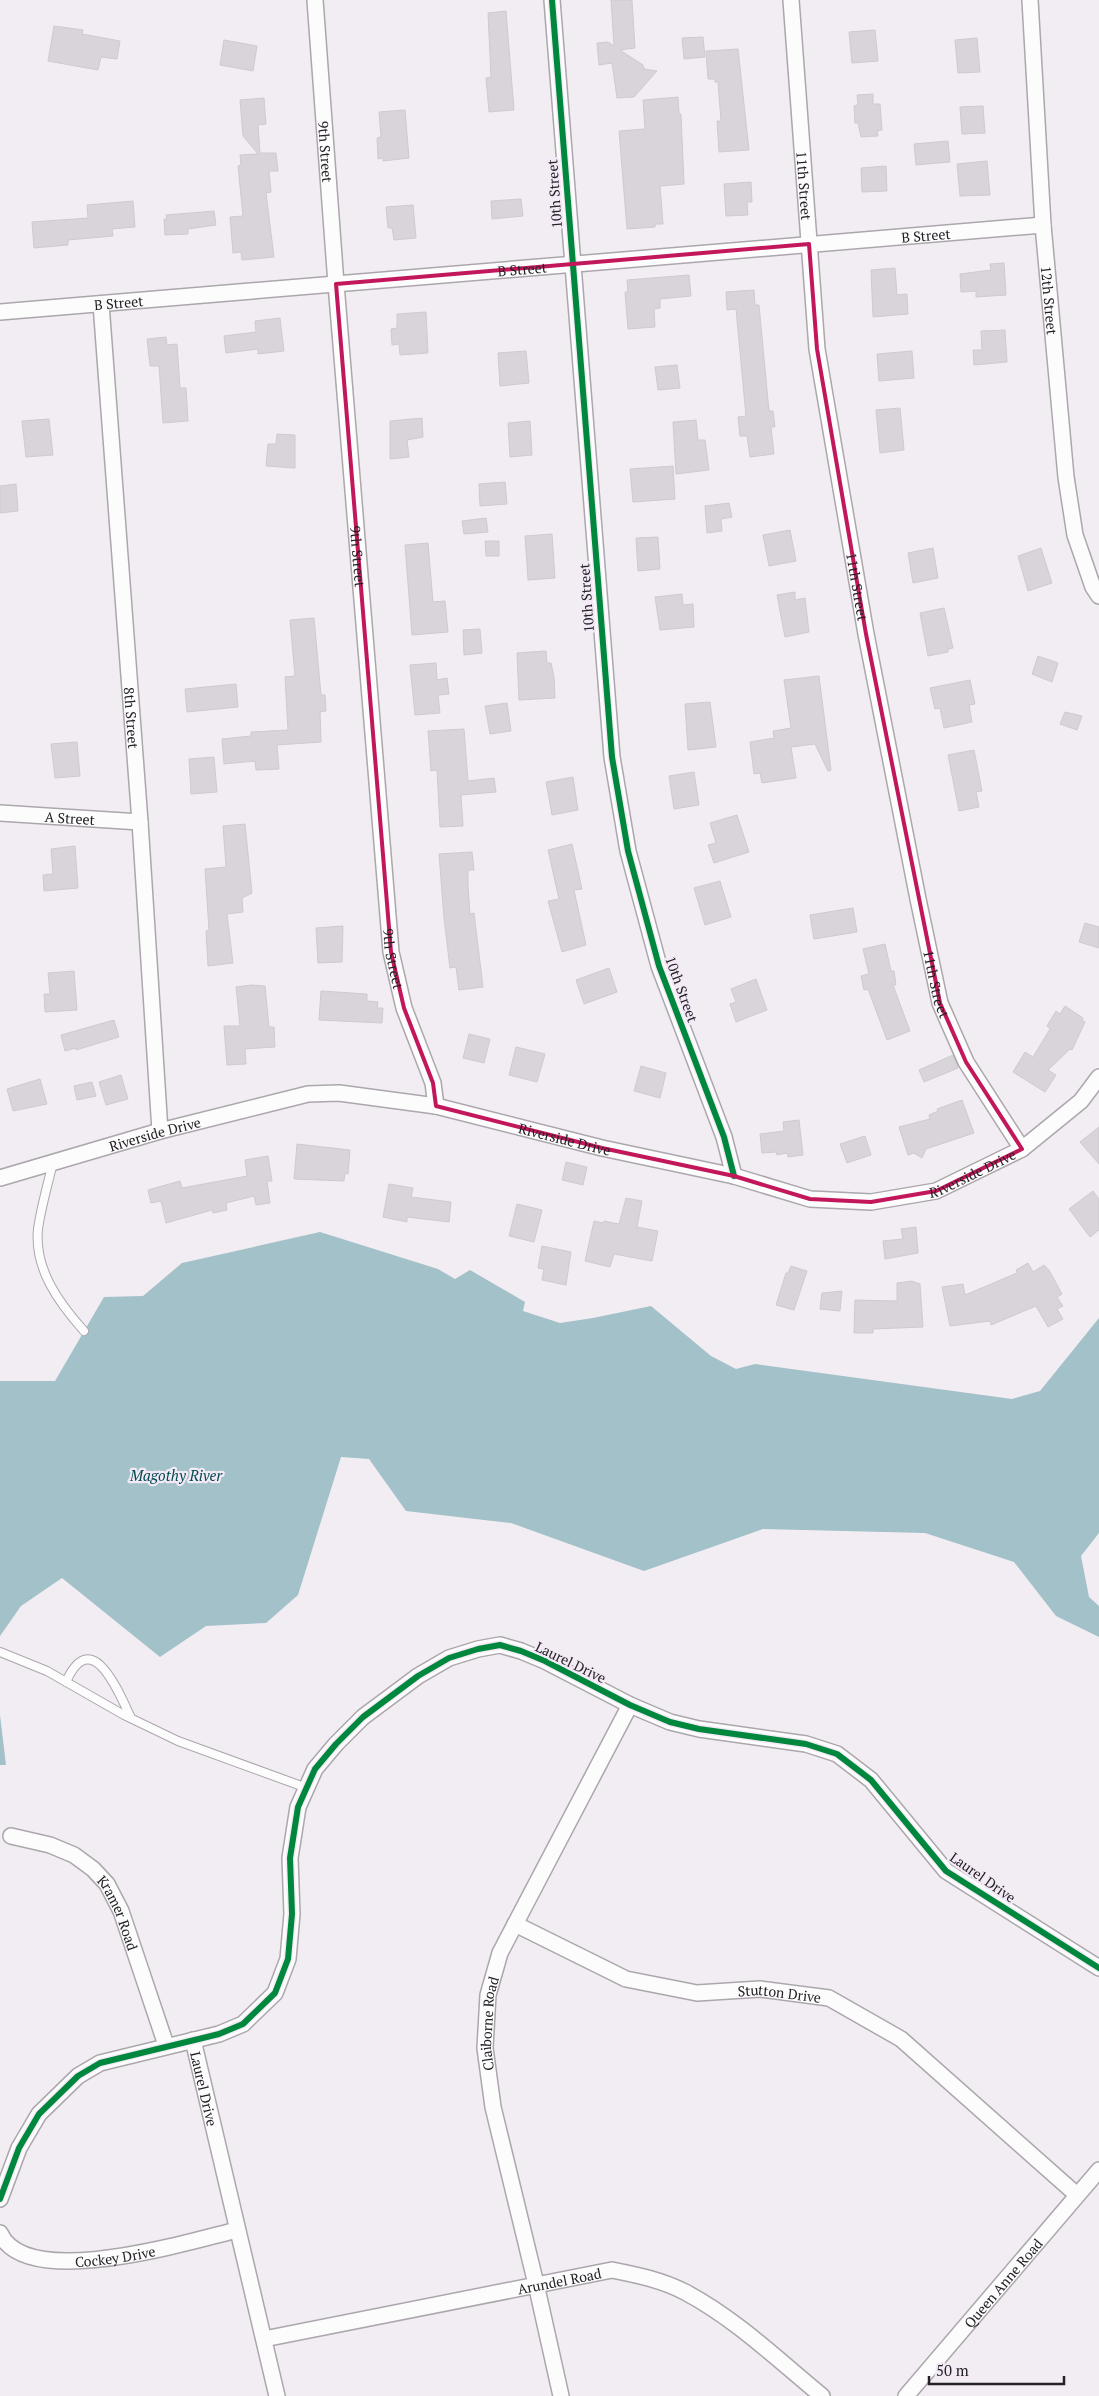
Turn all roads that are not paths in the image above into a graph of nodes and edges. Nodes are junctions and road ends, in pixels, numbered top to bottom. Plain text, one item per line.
1 (315, 0) edge
2 (552, 0) edge
3 (791, 0) edge
4 (1030, 0) edge
5 (1043, 225) junction
6 (809, 244) junction
7 (572, 263) junction
8 (336, 284) junction
9 (101, 304) junction
10 (0, 312) edge
11 (1099, 596) edge
12 (0, 813) edge
13 (140, 822) junction
14 (1099, 1077) edge
15 (436, 1106) junction
16 (160, 1131) junction
17 (1022, 1149) junction
18 (53, 1162) junction
19 (734, 1176) junction
20 (0, 1178) edge
21 (84, 1331) dead end
22 (0, 1652) edge
23 (66, 1682) junction
24 (630, 1705) junction
25 (131, 1718) junction
26 (307, 1788) junction
27 (11, 1836) dead end
28 (514, 1924) junction
29 (1098, 1964) edge
30 (193, 2040) junction
31 (166, 2045) junction
32 (1099, 2170) edge
33 (1077, 2195) junction
34 (0, 2199) edge
35 (237, 2230) junction
36 (0, 2233) edge
37 (536, 2284) junction
38 (264, 2339) junction
39 (277, 2396) edge
40 (561, 2396) edge
41 (822, 2396) edge
42 (906, 2396) edge

1 - 8 street, 9th Street
2 - 7 street, 10th Street
3 - 6 street, 11th Street
4 - 5 street, 12th Street
5 - 6 street, B Street
5 - 11 street, 12th Street
6 - 7 street, B Street
6 - 17 street, 11th Street
7 - 8 street, B Street
7 - 19 street, 10th Street
8 - 9 street, B Street
8 - 15 street, 9th Street
9 - 10 street, B Street
9 - 13 street, 8th Street
12 - 13 street, A Street
13 - 16 street, 8th Street
14 - 17 street, Riverside Drive
15 - 16 street, Riverside Drive
15 - 19 street, Riverside Drive
16 - 18 street, Riverside Drive
17 - 19 street, Riverside Drive
18 - 20 street, Riverside Drive
18 - 21 lane
22 - 23 lane
23 - 25 lane
23 - 25 lane
24 - 26 street, Laurel Drive
24 - 28 street, Claiborne Road
24 - 29 street, Laurel Drive
25 - 26 lane
26 - 30 street, Laurel Drive
27 - 31 street, Kramer Road
28 - 33 street, Stutton Drive
28 - 37 street, Claiborne Road
30 - 31 street
30 - 35 street, Laurel Drive
31 - 34 street
32 - 33 street, Queen Anne Road
33 - 42 street, Queen Anne Road
35 - 36 street, Cockey Drive
35 - 38 street, Laurel Drive
37 - 38 street, Arundel Road
37 - 40 street, Claiborne Road
37 - 41 street, Arundel Road
38 - 39 street, Laurel Drive

